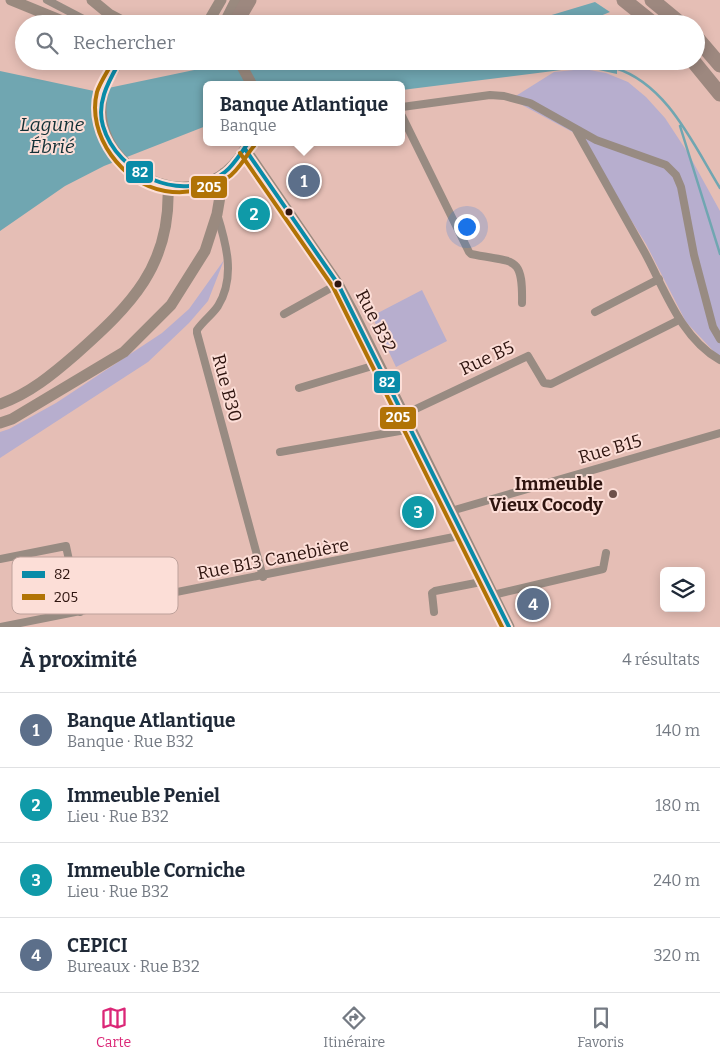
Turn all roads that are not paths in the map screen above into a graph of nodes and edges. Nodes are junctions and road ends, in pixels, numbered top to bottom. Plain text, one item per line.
1 (11, 0) edge
2 (47, 0) edge
3 (92, 0) edge
4 (221, 0) edge
5 (236, 0) edge
6 (249, 0) edge
7 (624, 0) edge
8 (652, 0) edge
9 (48, 15) edge
10 (76, 15) edge
11 (111, 15) edge
12 (212, 15) edge
13 (228, 15) edge
14 (240, 15) edge
15 (643, 15) edge
16 (670, 15) edge
17 (705, 44) edge
18 (705, 47) edge
19 (720, 54) edge
20 (720, 65) edge
21 (113, 70) edge
22 (243, 70) edge
23 (700, 70) edge
24 (250, 81) edge
25 (720, 94) edge
26 (405, 107) edge
27 (405, 122) edge
28 (576, 130) junction
29 (247, 146) edge
30 (224, 173) junction
31 (168, 187) junction
32 (217, 214) junction
33 (659, 279) junction
34 (338, 284) junction
35 (522, 303) dead end
36 (595, 312) dead end
37 (284, 314) dead end
38 (679, 320) junction
39 (720, 339) edge
40 (720, 360) edge
41 (379, 364) junction
42 (299, 388) dead end
43 (0, 404) edge
44 (403, 415) junction
45 (0, 424) edge
46 (411, 429) junction
47 (720, 432) edge
48 (280, 452) dead end
49 (451, 511) junction
50 (464, 535) junction
51 (606, 553) dead end
52 (68, 557) edge
53 (0, 559) edge
54 (263, 576) junction
55 (486, 581) junction
56 (178, 593) edge
57 (493, 595) junction
58 (434, 612) dead end
59 (69, 614) edge
60 (0, 627) edge
61 (509, 627) edge

1 - 9 main road
2 - 10 street
3 - 11 main road
4 - 12 main road
5 - 13 main road
6 - 14 highway
7 - 15 highway
8 - 16 highway
17 - 19 highway
18 - 20 highway
21 - 31 main road
22 - 24 main road
23 - 25 highway
26 - 28 street
27 - 35 street
28 - 33 street
28 - 39 street
29 - 30 main road
29 - 34 main road, Rue B32
30 - 31 main road
30 - 32 main road
31 - 43 main road
32 - 45 main road
32 - 54 street, Rue B30
33 - 36 street
33 - 38 street
34 - 37 street
34 - 41 main road, Rue B32
38 - 40 street
38 - 44 street, Rue B5
41 - 42 street
41 - 44 main road, Rue B32
44 - 46 main road, Rue B32
46 - 48 street
46 - 49 main road, Rue B32
47 - 49 street, Rue B15
49 - 50 main road, Rue B32
50 - 54 street, Rue B13 Canebière
50 - 55 main road, Rue B32
51 - 57 street
52 - 53 street
54 - 56 street, Rue B13 Canebière
55 - 57 main road, Rue B32
55 - 58 street
57 - 61 main road, Rue B32
59 - 60 street, Rue B13 Canebière

